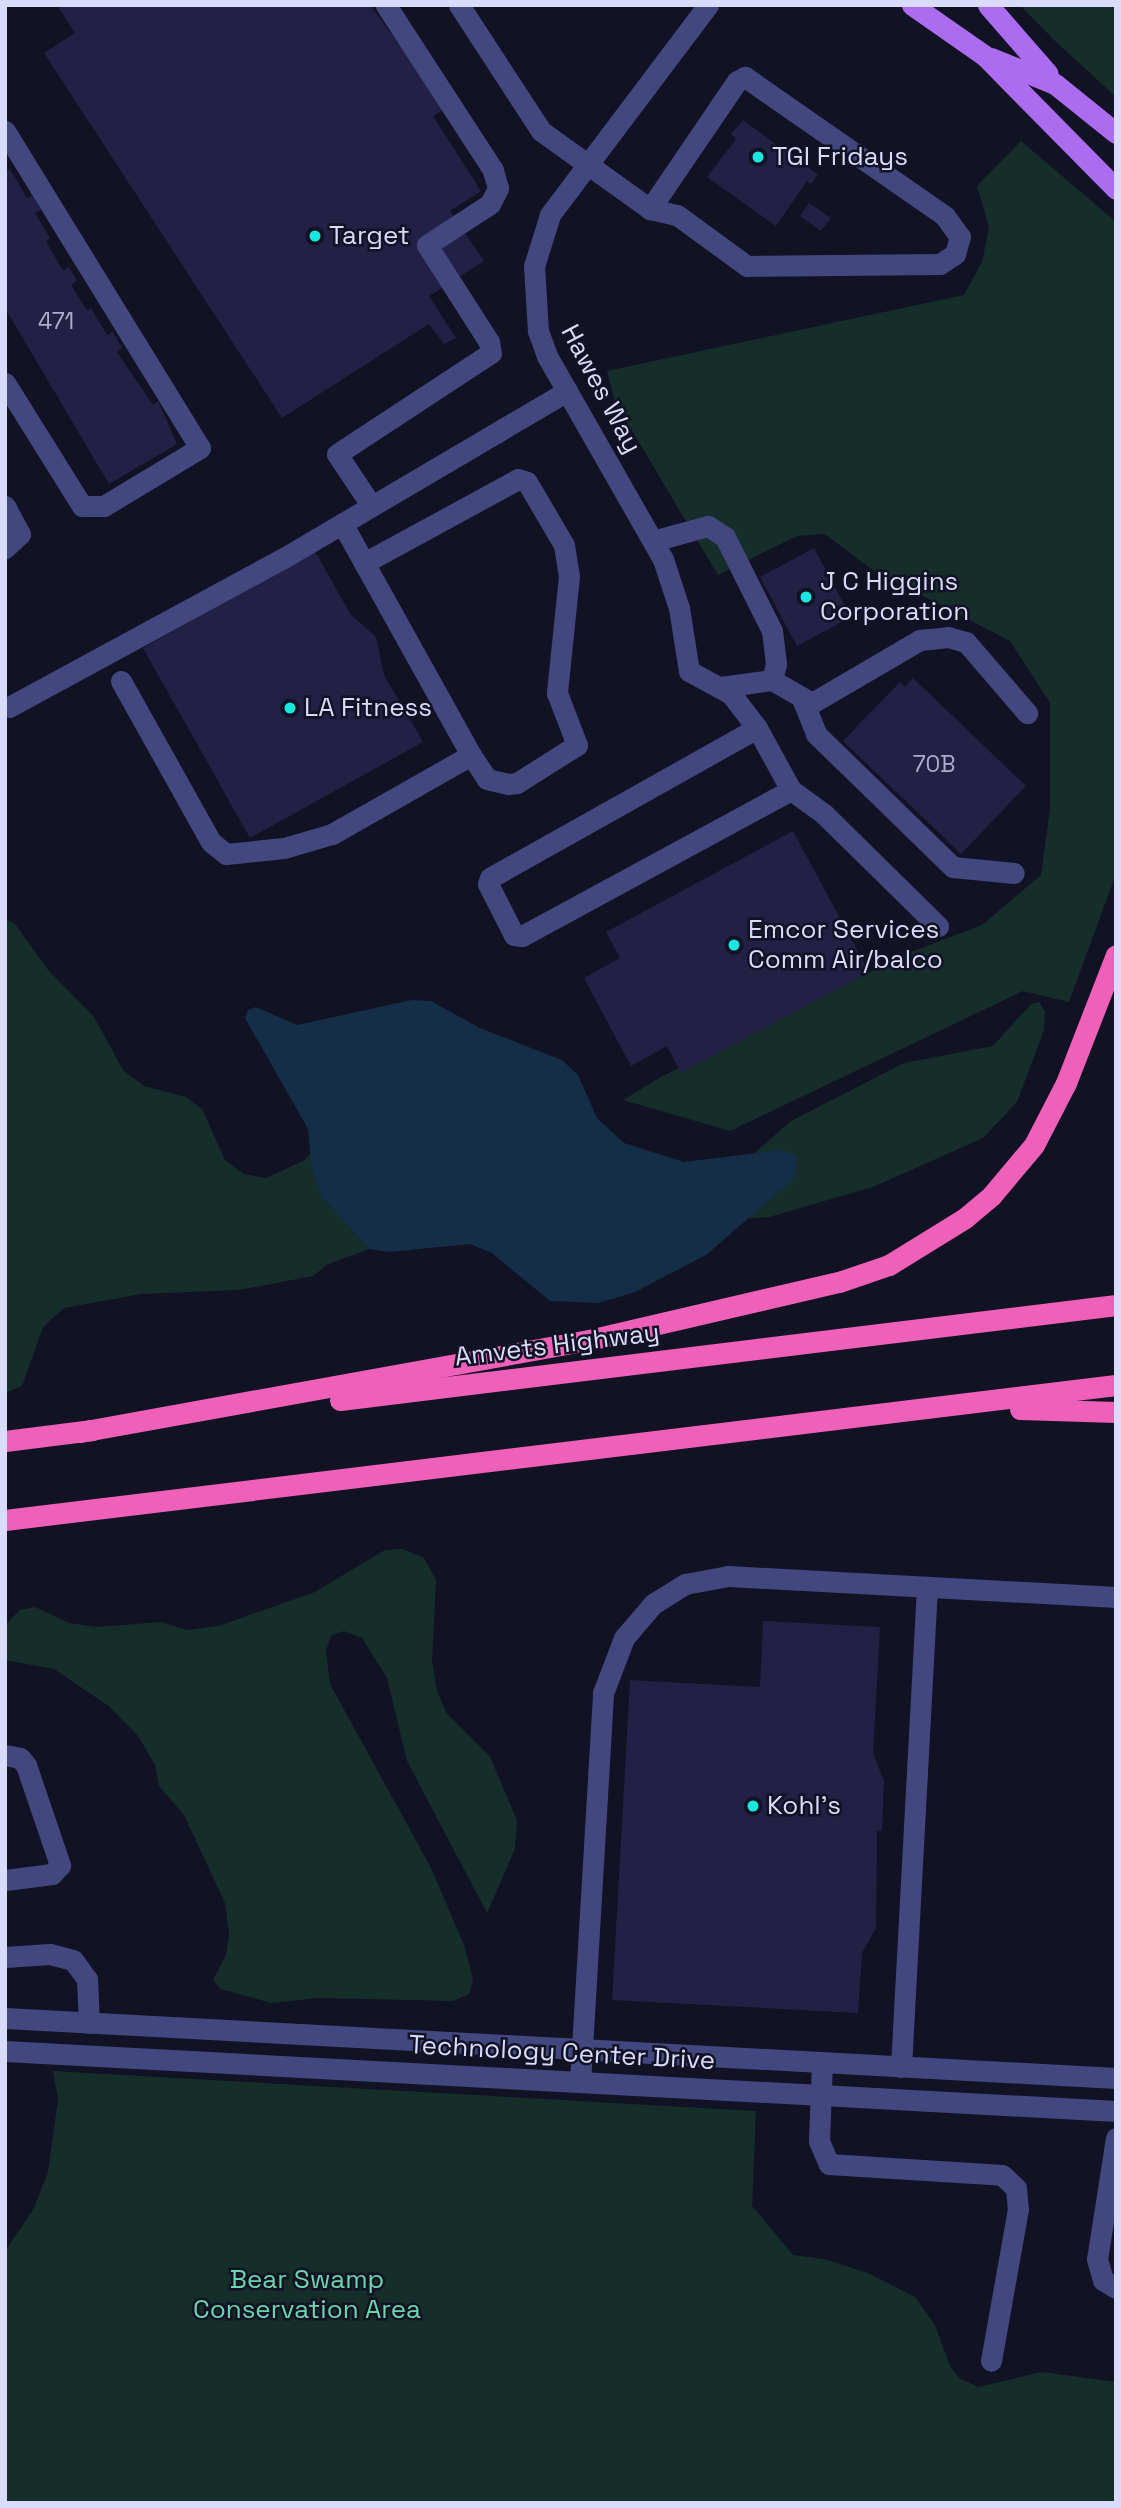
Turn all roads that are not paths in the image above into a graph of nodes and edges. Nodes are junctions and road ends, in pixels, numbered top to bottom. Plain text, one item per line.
1 (386, 5) edge
2 (459, 5) edge
3 (708, 5) edge
4 (912, 5) edge
5 (988, 5) edge
6 (985, 56) junction
7 (1087, 107) junction
8 (5, 131) edge
9 (1116, 133) edge
10 (587, 163) junction
11 (1116, 189) edge
12 (649, 209) junction
13 (5, 383) edge
14 (567, 391) junction
15 (371, 505) junction
16 (5, 506) edge
17 (342, 523) junction
18 (653, 541) junction
19 (5, 548) edge
20 (364, 563) junction
21 (772, 680) junction
22 (121, 681) dead end
23 (721, 687) junction
24 (803, 701) junction
25 (9, 707) dead end
26 (1027, 713) dead end
27 (758, 728) junction
28 (471, 755) junction
29 (791, 790) junction
30 (1014, 873) dead end
31 (939, 926) dead end
32 (1116, 955) edge
33 (1116, 1305) edge
34 (1116, 1385) edge
35 (1116, 1412) edge
36 (819, 1422) junction
37 (80, 1432) junction
38 (5, 1441) edge
39 (5, 1520) edge
40 (927, 1587) junction
41 (1116, 1597) edge
42 (5, 1755) edge
43 (5, 1880) edge
44 (5, 1957) edge
45 (5, 2018) edge
46 (89, 2023) junction
47 (582, 2049) junction
48 (5, 2051) edge
49 (822, 2062) junction
50 (901, 2067) junction
51 (1116, 2078) edge
52 (580, 2082) junction
53 (820, 2095) junction
54 (1116, 2111) edge
55 (1116, 2138) edge
56 (1116, 2288) edge
57 (991, 2361) dead end

1 - 15 street
2 - 10 street
3 - 10 street, Hawes Way
4 - 6 main road
5 - 7 main road
6 - 7 main road
6 - 11 main road
7 - 9 main road
8 - 13 street
10 - 12 street
10 - 14 street, Hawes Way
12 - 12 street
14 - 15 street
14 - 18 street, Hawes Way
15 - 17 street
16 - 19 street
17 - 20 street
17 - 25 street
18 - 21 street
18 - 23 street, Hawes Way
20 - 28 street
20 - 28 street
21 - 23 street
21 - 24 street
22 - 28 street
23 - 27 street
24 - 26 street
24 - 30 street
27 - 29 street
27 - 29 street
29 - 31 street
32 - 37 highway
33 - 37 highway, Amvets Highway
34 - 36 highway
35 - 36 highway
36 - 39 highway
37 - 38 highway, Amvets Highway
40 - 41 street
40 - 47 street
40 - 50 street
42 - 43 street
44 - 46 street
45 - 46 street, Technology Center Drive
46 - 47 street, Technology Center Drive
47 - 49 street, Technology Center Drive
47 - 52 street
48 - 52 street, Technology Center Drive
49 - 50 street, Technology Center Drive
49 - 53 street
50 - 51 street, Technology Center Drive
52 - 53 street, Technology Center Drive
53 - 54 street, Technology Center Drive
53 - 57 street
55 - 56 street

